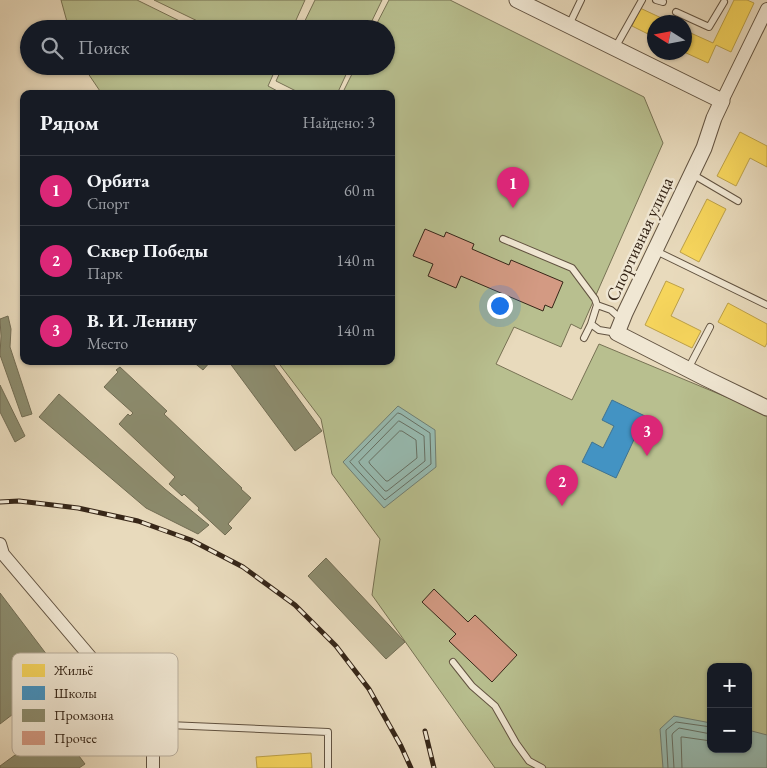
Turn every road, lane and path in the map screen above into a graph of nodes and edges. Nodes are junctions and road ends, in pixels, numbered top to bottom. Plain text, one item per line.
1 (517, 0) edge
2 (581, 0) edge
3 (642, 0) edge
4 (656, 0) edge
5 (722, 1) edge
6 (663, 2) dead end
7 (767, 9) edge
8 (676, 12) dead end
9 (569, 25) junction
10 (615, 48) junction
11 (722, 100) junction
12 (691, 174) junction
13 (738, 201) dead end
14 (503, 239) dead end
15 (655, 250) junction
16 (598, 305) junction
17 (767, 305) edge
18 (591, 324) junction
19 (619, 326) junction
20 (710, 327) dead end
21 (584, 338) dead end
22 (688, 369) junction
23 (767, 408) edge
24 (0, 544) edge
25 (87, 653) edge
26 (453, 662) dead end
27 (178, 725) edge
28 (328, 768) edge
29 (542, 768) edge

1 - 9 street
2 - 9 lane
3 - 10 lane
4 - 6 lane
5 - 8 lane
7 - 11 street, Спортивная улица
9 - 10 street
10 - 11 street
11 - 12 street, Спортивная улица
12 - 13 lane
12 - 15 street, Спортивная улица
14 - 16 lane
15 - 17 lane
15 - 19 street, Спортивная улица
16 - 18 lane
16 - 19 lane
18 - 19 lane
18 - 21 lane
19 - 22 street
20 - 22 lane
22 - 23 street
24 - 25 street
26 - 29 lane
27 - 28 lane

